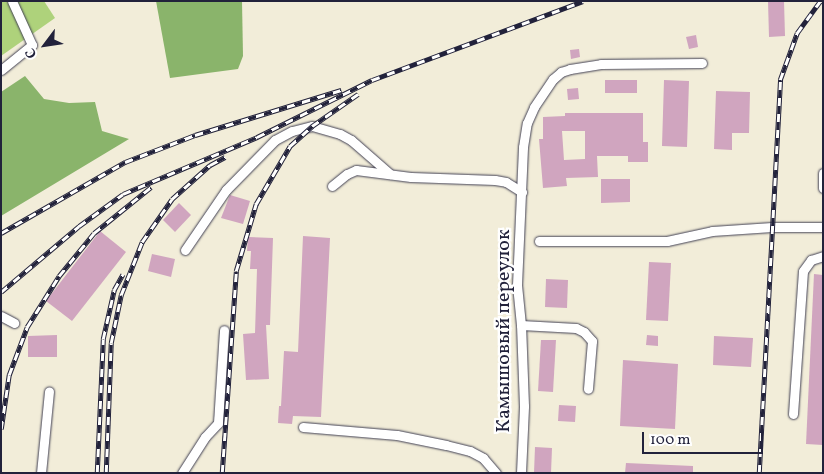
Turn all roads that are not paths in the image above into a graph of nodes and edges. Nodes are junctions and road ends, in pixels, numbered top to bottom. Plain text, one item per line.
1 (12, 1) edge
2 (702, 63) dead end
3 (1, 70) edge
4 (823, 173) edge
5 (390, 174) junction
6 (332, 186) dead end
7 (823, 188) edge
8 (522, 192) junction
9 (823, 227) edge
10 (539, 241) dead end
11 (185, 250) dead end
12 (823, 256) edge
13 (1, 316) edge
14 (14, 324) dead end
15 (521, 326) junction
16 (224, 330) dead end
17 (588, 389) dead end
18 (49, 391) dead end
19 (793, 414) dead end
20 (303, 427) dead end
21 (41, 473) edge
22 (182, 473) edge
23 (496, 473) edge
24 (521, 473) edge

1 - 3 street
2 - 8 street, Камышовый переулок
4 - 7 street
5 - 6 street
5 - 8 street
5 - 11 street
8 - 15 street, Камышовый переулок
9 - 10 street
12 - 19 street
13 - 14 street
15 - 17 street
15 - 24 street, Камышовый переулок
16 - 22 street
18 - 21 street
20 - 23 street

